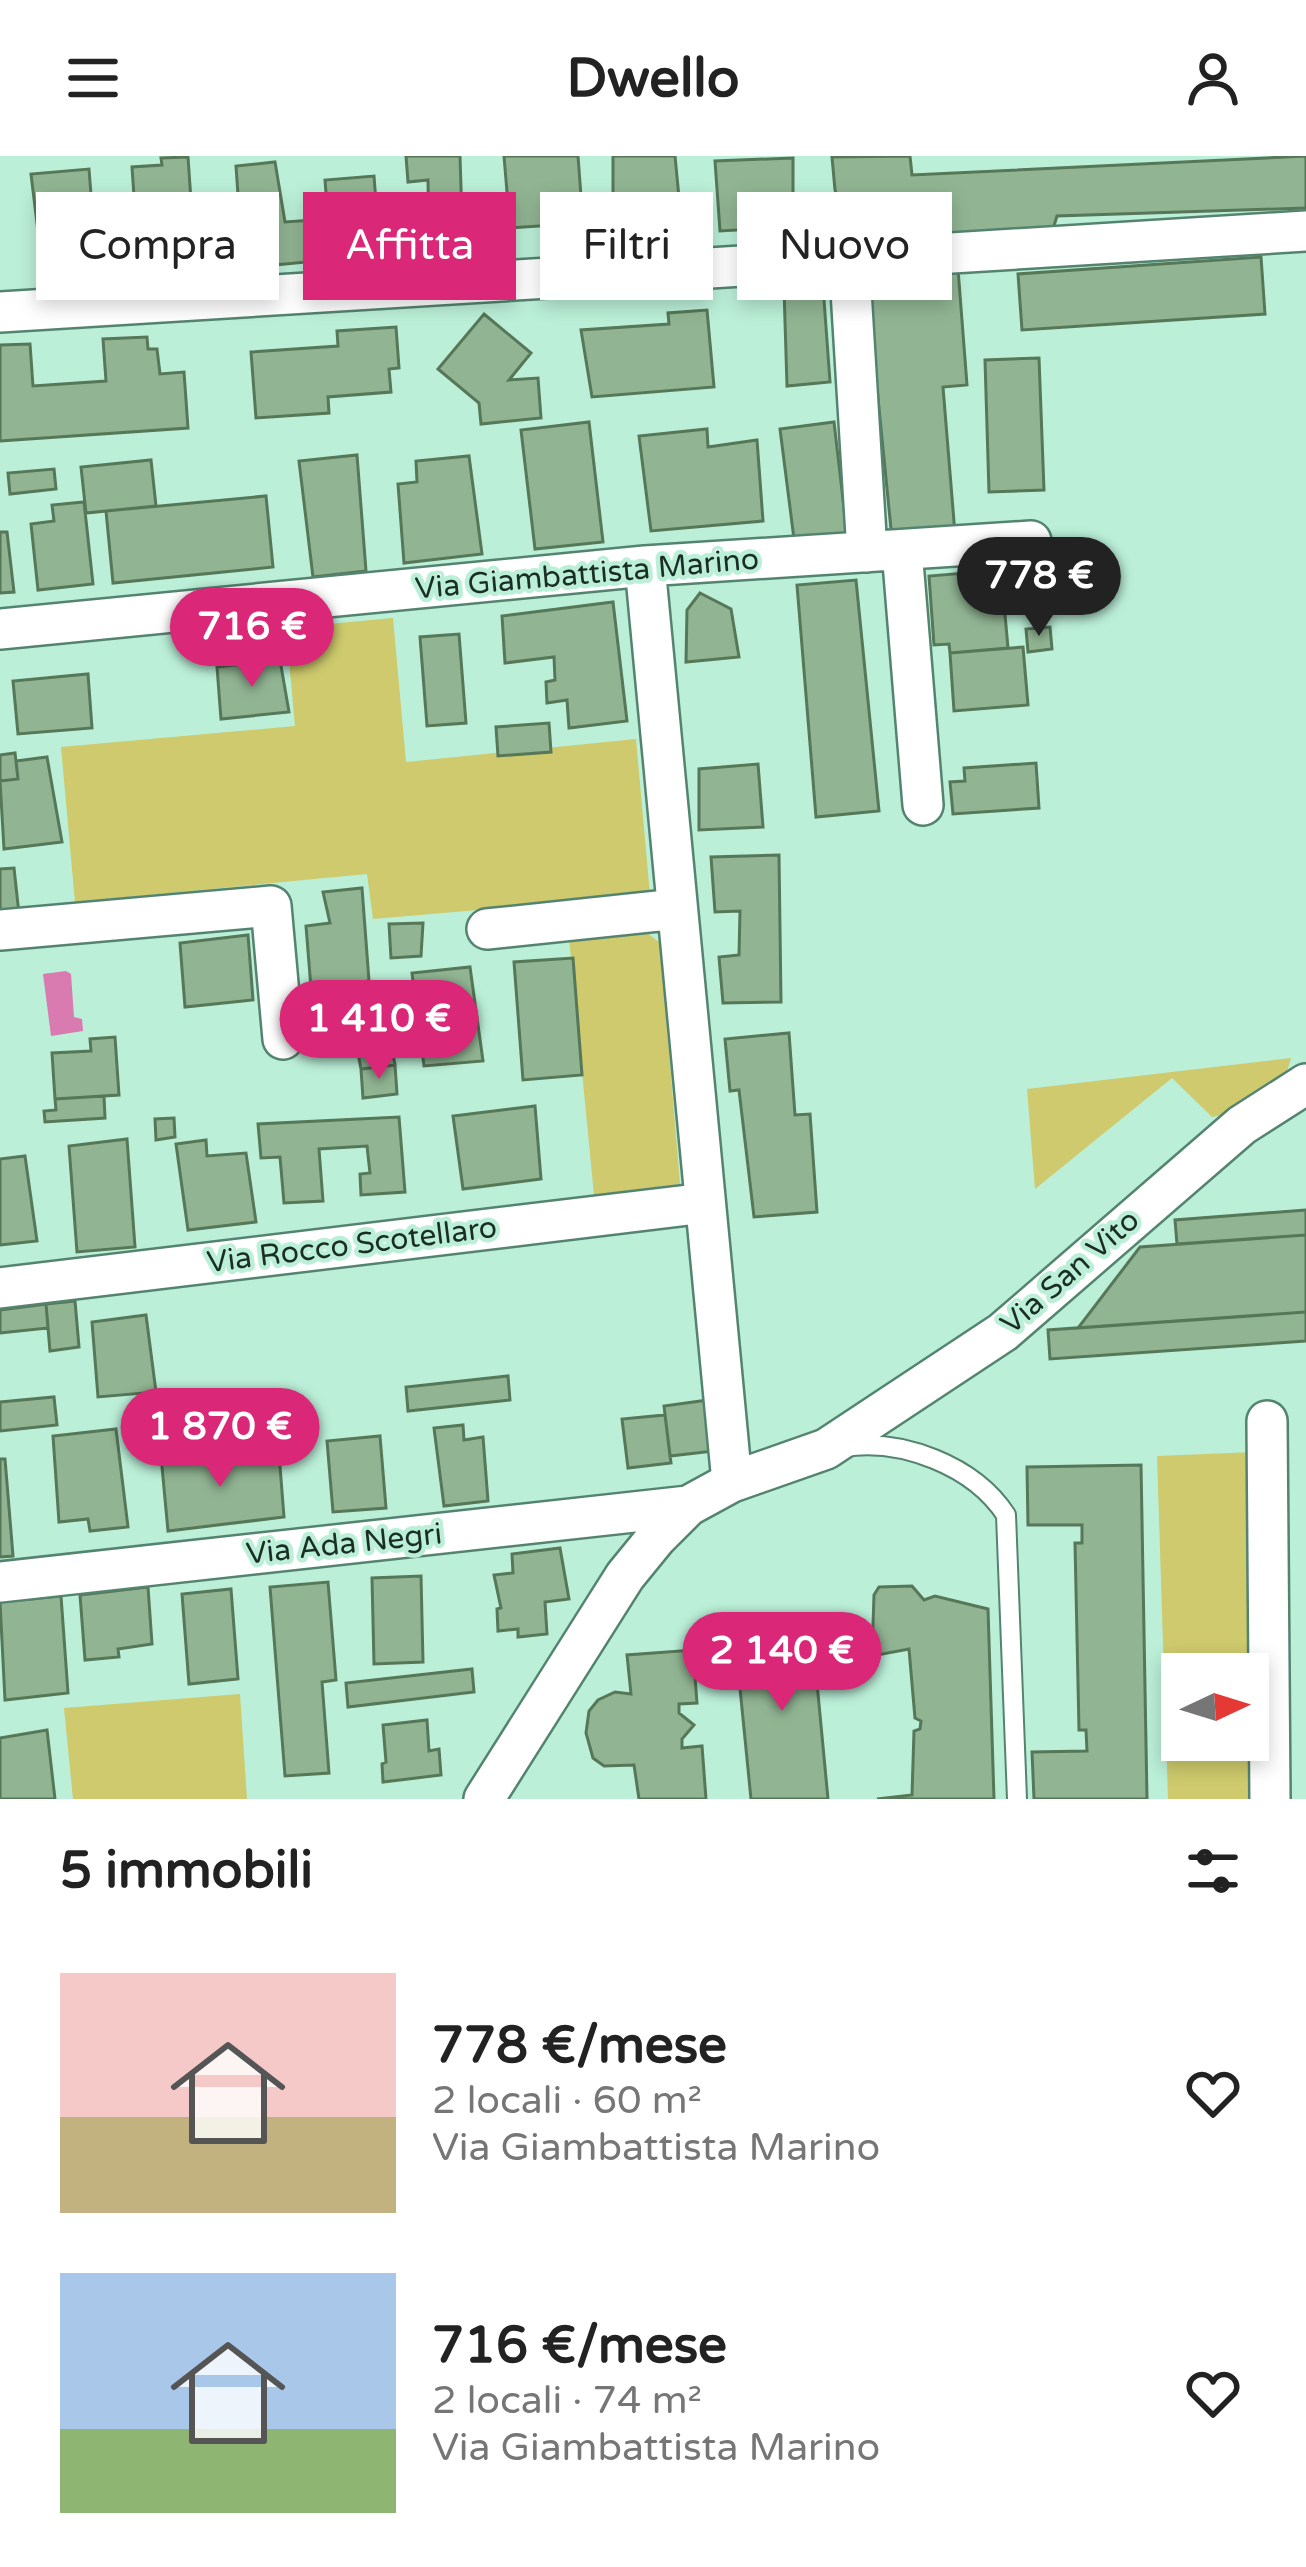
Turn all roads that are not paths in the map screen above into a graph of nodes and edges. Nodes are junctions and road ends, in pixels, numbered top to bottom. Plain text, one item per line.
1 (1306, 231) edge
2 (952, 252) edge
3 (737, 265) edge
4 (854, 300) edge
5 (0, 312) edge
6 (1031, 542) dead end
7 (885, 551) junction
8 (645, 566) junction
9 (0, 629) edge
10 (923, 805) dead end
11 (677, 910) junction
12 (487, 928) dead end
13 (0, 931) edge
14 (283, 1039) dead end
15 (1306, 1084) edge
16 (705, 1203) junction
17 (0, 1288) edge
18 (1267, 1421) dead end
19 (826, 1450) junction
20 (733, 1481) junction
21 (688, 1506) junction
22 (0, 1582) edge
23 (484, 1799) edge
24 (1017, 1799) edge
25 (1270, 1799) edge

1 - 2 street
3 - 5 street
4 - 7 street
6 - 7 street, Via Giambattista Marino
7 - 8 street, Via Giambattista Marino
7 - 10 street
8 - 9 street, Via Giambattista Marino
8 - 11 street
11 - 12 street
11 - 16 street
13 - 14 street
15 - 19 street, Via San Vito
16 - 17 street, Via Rocco Scotellaro
16 - 20 street
18 - 25 street
19 - 20 street, Via San Vito
19 - 24 lane, Via San Vito
20 - 21 street, Via San Vito
21 - 22 street, Via Ada Negri
21 - 23 street, Via San Vito

